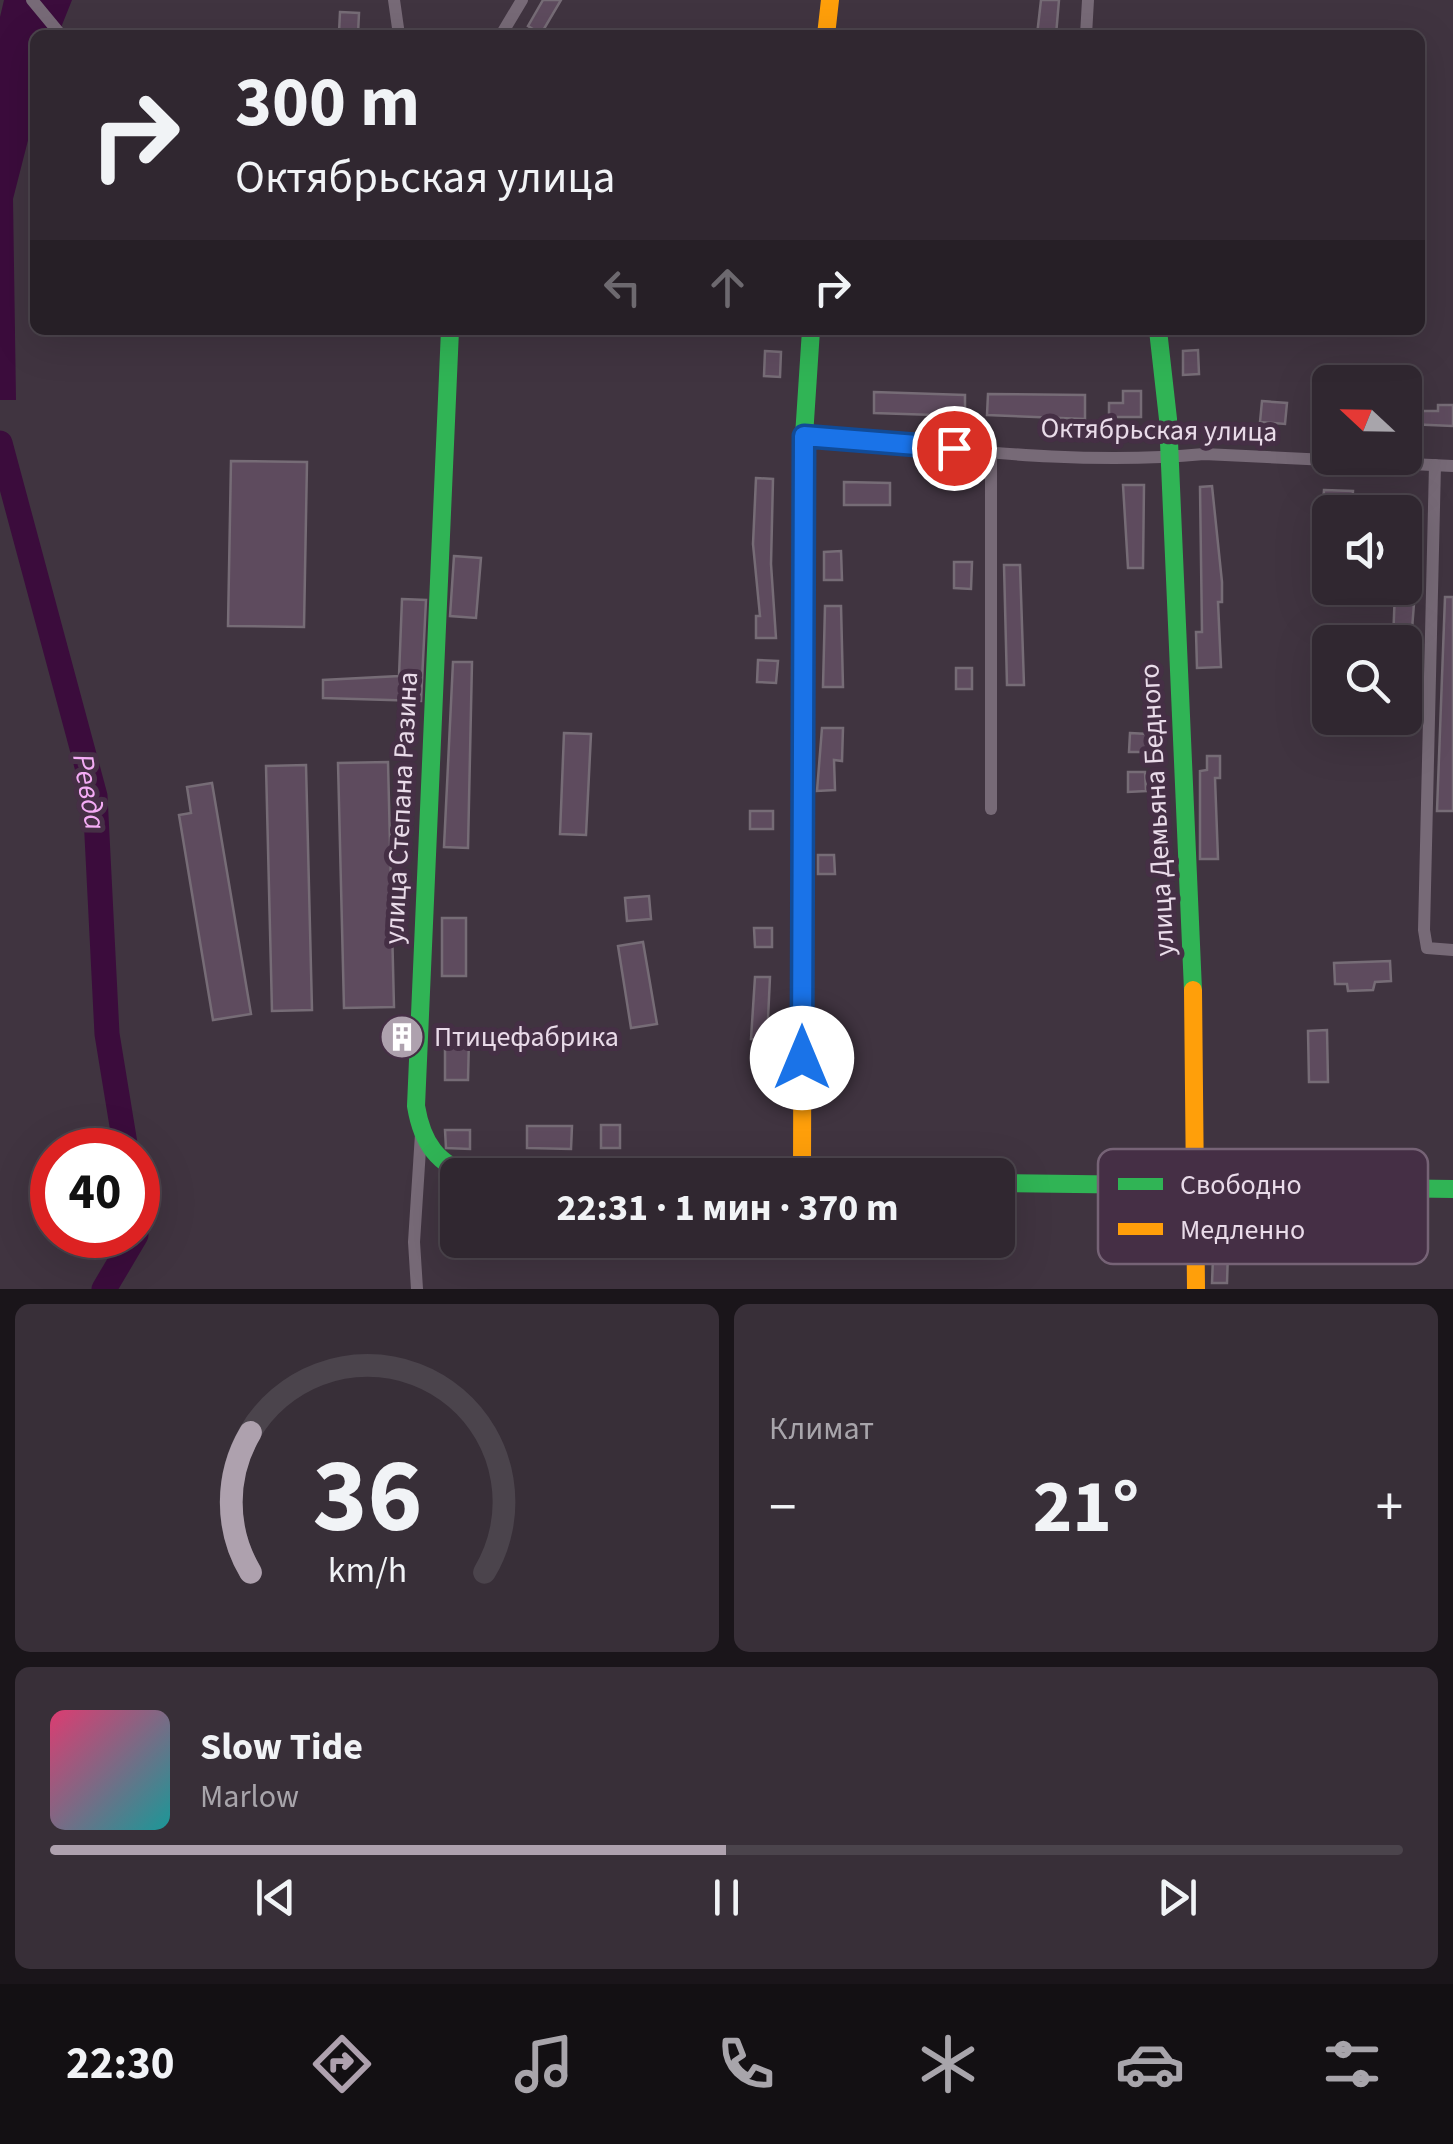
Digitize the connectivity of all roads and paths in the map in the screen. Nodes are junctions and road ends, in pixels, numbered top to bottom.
1 (32, 0) edge
2 (394, 0) edge
3 (522, 0) edge
4 (830, 0) edge
5 (1088, 0) edge
6 (57, 30) edge
7 (398, 30) edge
8 (504, 30) edge
9 (827, 30) edge
10 (1086, 30) edge
11 (450, 335) edge
12 (810, 335) edge
13 (1158, 335) edge
14 (804, 436) junction
15 (991, 451) junction
16 (1168, 458) junction
17 (1435, 465) junction
18 (1453, 466) edge
19 (991, 809) dead end
20 (1453, 950) edge
21 (421, 1134) junction
22 (1197, 1149) edge
23 (802, 1158) edge
24 (440, 1160) edge
25 (1015, 1183) edge
26 (1098, 1184) edge
27 (1428, 1189) edge
28 (1453, 1189) edge
29 (1196, 1264) edge
30 (417, 1289) edge
31 (1196, 1289) edge

1 - 6 street
2 - 7 street
3 - 8 street
4 - 9 street
5 - 10 street
11 - 21 street, улица Степана Разина
12 - 14 street
13 - 16 street, улица Демьяна Бедного
14 - 15 street, Октябрьская улица
14 - 23 street
15 - 16 street, Октябрьская улица
15 - 19 street
16 - 17 street, Октябрьская улица
16 - 22 street, улица Демьяна Бедного
17 - 18 street, Октябрьская улица
17 - 20 street
21 - 24 street
21 - 30 street, улица Степана Разина
25 - 26 street
27 - 28 street
29 - 31 street, улица Демьяна Бедного

